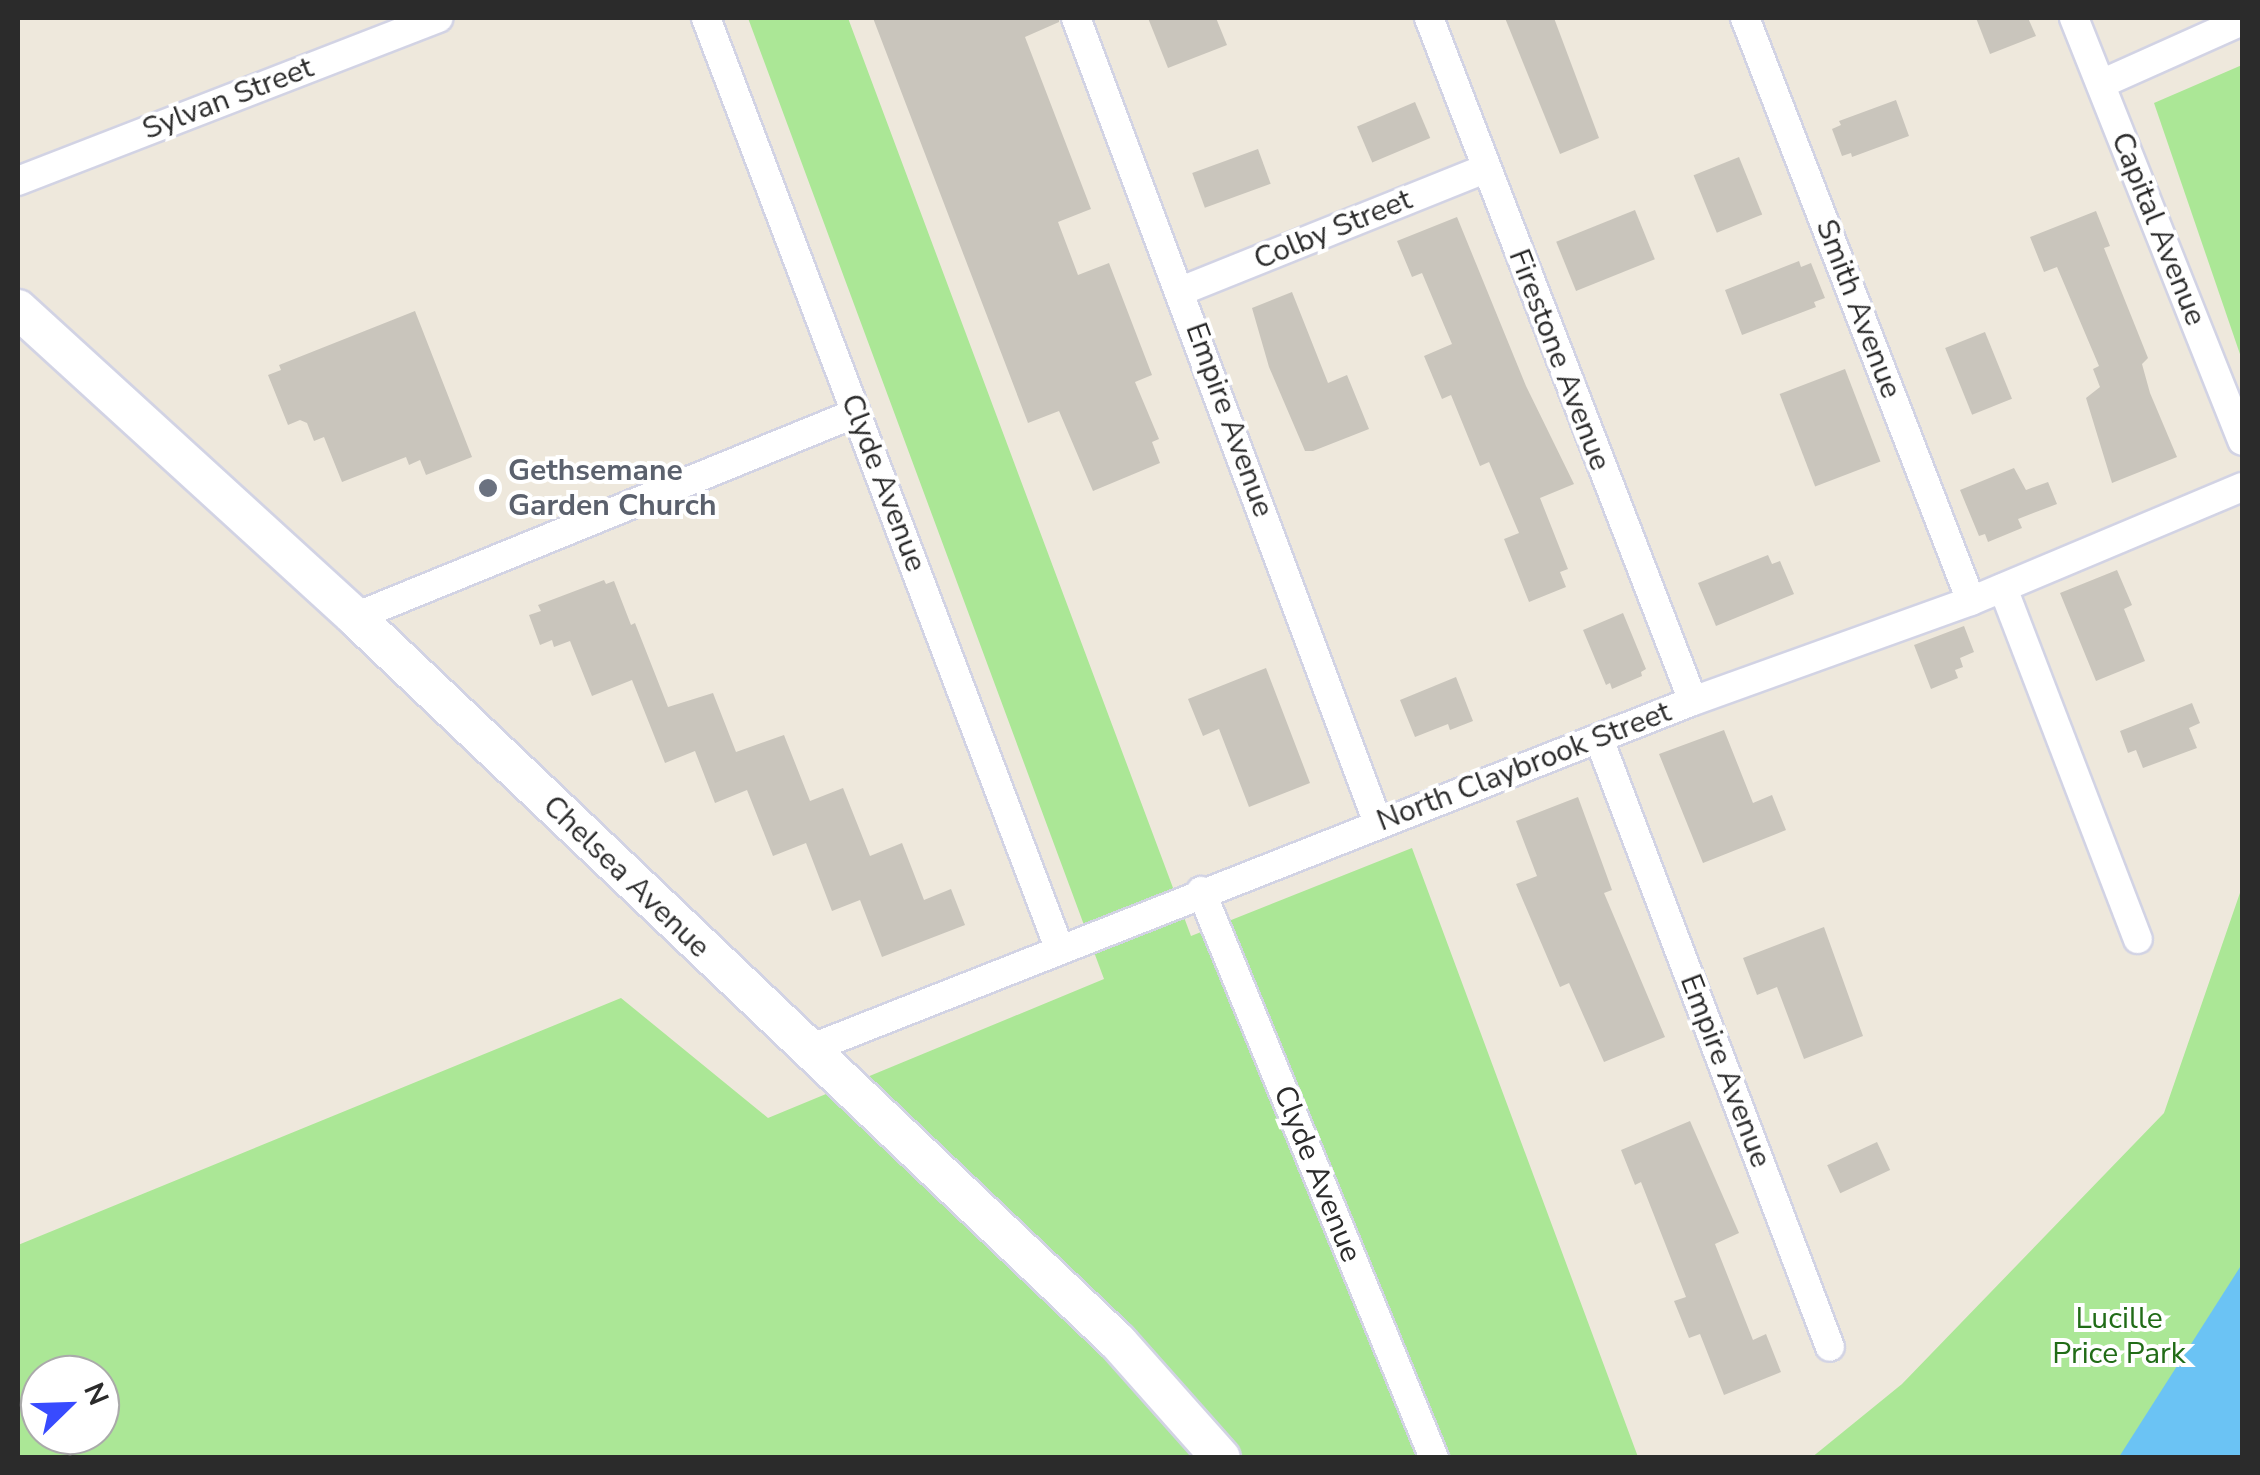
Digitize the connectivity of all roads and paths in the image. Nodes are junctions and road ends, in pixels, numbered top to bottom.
1 (438, 18) edge
2 (706, 18) edge
3 (1076, 18) edge
4 (1429, 18) edge
5 (1744, 18) edge
6 (2074, 18) edge
7 (2242, 21) edge
8 (2100, 84) junction
9 (1485, 169) junction
10 (18, 181) edge
11 (1182, 290) junction
12 (18, 309) edge
13 (856, 413) junction
14 (2242, 441) edge
15 (2242, 487) edge
16 (2003, 588) junction
17 (1972, 601) junction
18 (354, 618) junction
19 (1692, 701) junction
20 (1599, 739) junction
21 (1378, 824) junction
22 (1201, 892) junction
23 (2138, 940) dead end
24 (1060, 948) junction
25 (807, 1050) junction
26 (1830, 1347) dead end
27 (1221, 1458) edge
28 (1434, 1458) edge

1 - 10 street, Sylvan Street
2 - 13 street, Clyde Avenue
3 - 11 street, Empire Avenue
4 - 9 street, Firestone Avenue
5 - 17 street, Smith Avenue
6 - 8 street, Capital Avenue
7 - 8 street
8 - 14 street, Capital Avenue
9 - 11 street, Colby Street
9 - 19 street, Firestone Avenue
11 - 21 street, Empire Avenue
12 - 18 main road, Chelsea Avenue
13 - 18 street
13 - 24 street, Clyde Avenue
15 - 16 street, North Claybrook Street
16 - 17 street, North Claybrook Street
16 - 23 street
17 - 19 street, North Claybrook Street
18 - 25 main road, Chelsea Avenue
19 - 20 street, North Claybrook Street
20 - 21 street, North Claybrook Street
20 - 26 street, Empire Avenue
21 - 22 street, North Claybrook Street
22 - 24 street, North Claybrook Street
22 - 28 street, Clyde Avenue
24 - 25 street, North Claybrook Street
25 - 27 main road, Chelsea Avenue

